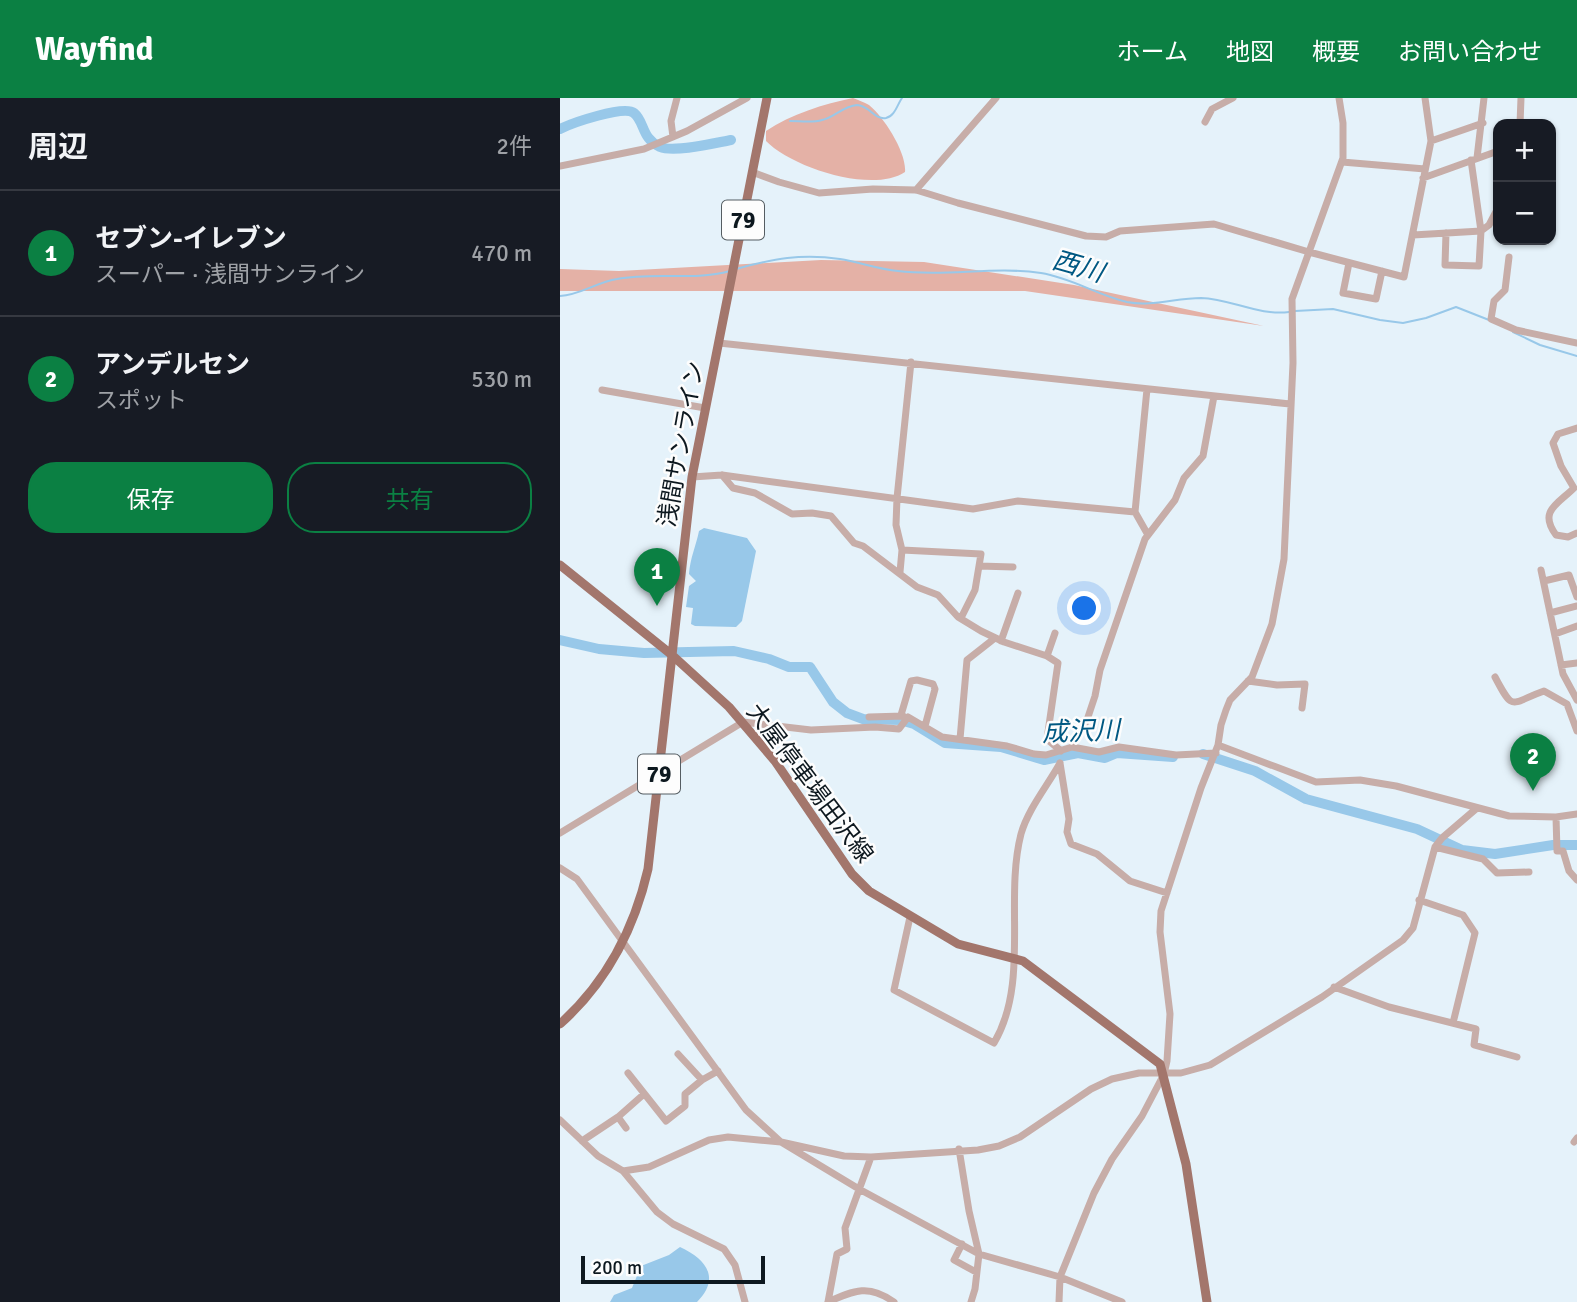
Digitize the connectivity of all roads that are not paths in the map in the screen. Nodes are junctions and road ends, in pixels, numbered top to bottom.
1 (677, 98) edge
2 (747, 98) edge
3 (767, 98) edge
4 (996, 98) edge
5 (1233, 98) edge
6 (1339, 98) edge
7 (1425, 98) edge
8 (1484, 98) edge
9 (1521, 98) edge
10 (1520, 119) edge
11 (1205, 122) dead end
12 (1483, 123) junction
13 (673, 137) junction
14 (1431, 141) junction
15 (1493, 153) edge
16 (1474, 159) junction
17 (1342, 162) junction
18 (560, 166) edge
19 (752, 172) junction
20 (1424, 174) junction
21 (916, 190) junction
22 (1493, 217) edge
23 (1481, 231) junction
24 (1446, 233) junction
25 (1413, 235) junction
26 (1309, 252) junction
27 (1509, 257) dead end
28 (1349, 263) junction
29 (1382, 271) junction
30 (719, 343) junction
31 (1577, 343) edge
32 (911, 362) junction
33 (1147, 389) junction
34 (602, 390) dead end
35 (1214, 396) junction
36 (1290, 404) junction
37 (705, 408) junction
38 (1577, 428) edge
39 (722, 475) junction
40 (692, 477) junction
41 (897, 498) junction
42 (1135, 512) junction
43 (1577, 533) edge
44 (1148, 535) junction
45 (902, 550) junction
46 (560, 565) edge
47 (979, 566) junction
48 (1013, 566) dead end
49 (1541, 570) dead end
50 (900, 572) junction
51 (1544, 581) junction
52 (1018, 593) dead end
53 (1577, 597) edge
54 (1577, 606) edge
55 (1550, 613) junction
56 (961, 618) junction
57 (1577, 626) edge
58 (1055, 633) dead end
59 (1555, 634) junction
60 (998, 639) junction
61 (669, 651) junction
62 (1047, 656) junction
63 (1577, 663) edge
64 (1561, 665) junction
65 (1495, 677) dead end
66 (1248, 681) junction
67 (1577, 700) edge
68 (1567, 704) junction
69 (1302, 708) dead end
70 (869, 717) dead end
71 (904, 720) junction
72 (743, 722) junction
73 (925, 726) junction
74 (1577, 731) edge
75 (960, 739) junction
76 (1072, 747) junction
77 (1215, 754) junction
78 (1061, 756) junction
79 (659, 773) junction
80 (1477, 808) junction
81 (1577, 814) edge
82 (1556, 817) junction
83 (560, 833) edge
84 (1438, 843) junction
85 (560, 868) edge
86 (1529, 872) dead end
87 (1577, 880) edge
88 (1167, 893) junction
89 (1419, 900) junction
90 (910, 917) junction
91 (624, 942) junction
92 (1014, 958) junction
93 (1334, 987) junction
94 (1453, 1023) junction
95 (560, 1024) edge
96 (678, 1054) dead end
97 (1517, 1057) dead end
98 (718, 1071) junction
99 (628, 1073) dead end
100 (1164, 1074) junction
101 (702, 1080) junction
102 (644, 1094) junction
103 (618, 1117) junction
104 (560, 1121) edge
105 (626, 1128) dead end
106 (582, 1141) junction
107 (781, 1142) junction
108 (959, 1149) junction
109 (871, 1157) junction
110 (623, 1171) junction
111 (859, 1189) junction
112 (962, 1244) junction
113 (979, 1254) junction
114 (976, 1272) junction
115 (1060, 1277) junction
116 (745, 1302) edge
117 (828, 1302) edge
118 (894, 1302) edge
119 (971, 1302) edge
120 (1059, 1302) edge
121 (1122, 1302) edge
122 (1207, 1302) edge

1 - 13 street
2 - 13 street
3 - 19 main road, 浅間サンライン / 79
4 - 21 street
5 - 11 street
6 - 17 street
7 - 14 street
8 - 12 street
9 - 10 street
12 - 14 street
12 - 16 street
13 - 18 street
14 - 20 street
15 - 16 street
16 - 20 street
16 - 23 street
17 - 20 street
17 - 26 street
19 - 21 street
19 - 30 main road, 浅間サンライン / 79
20 - 25 street
21 - 26 street
22 - 23 street
23 - 24 street
23 - 24 street
24 - 25 street
25 - 29 street
26 - 28 street
26 - 36 street
27 - 31 street
28 - 29 street
28 - 29 street
30 - 32 street
30 - 37 main road, 浅間サンライン / 79
32 - 33 street
32 - 41 street
33 - 35 street
33 - 42 street
34 - 37 street
35 - 36 street
35 - 44 street
36 - 66 street
37 - 40 main road, 浅間サンライン / 79
38 - 43 street
39 - 40 street
39 - 41 street
39 - 50 street
40 - 61 main road, 浅間サンライン / 79
41 - 42 street
41 - 45 street
42 - 44 street
44 - 76 street
45 - 47 street
45 - 50 street
46 - 61 main road, 大屋停車場田沢線
47 - 48 street
47 - 56 street
49 - 51 street
50 - 56 street
51 - 53 street
51 - 55 street
52 - 60 street
54 - 55 street
55 - 59 street
56 - 60 street
57 - 59 street
58 - 62 street
59 - 64 street
60 - 62 street
60 - 75 street
61 - 72 main road, 大屋停車場田沢線
61 - 79 main road, 浅間サンライン / 79
62 - 78 street
63 - 64 street
64 - 67 street
65 - 68 street
66 - 69 street
66 - 77 street
67 - 68 street
68 - 74 street
70 - 71 street
71 - 72 street
71 - 73 street
71 - 73 street
72 - 79 street
72 - 90 main road, 大屋停車場田沢線
73 - 75 street
75 - 78 street
76 - 77 street
76 - 78 street
77 - 80 street
77 - 88 street
78 - 88 street
78 - 92 street
79 - 83 street
79 - 91 main road, 浅間サンライン / 79
80 - 82 street
80 - 84 street
81 - 82 street
82 - 87 street
84 - 86 street
84 - 89 street
85 - 91 street
88 - 100 street
89 - 93 street
89 - 94 street
90 - 92 main road, 大屋停車場田沢線
90 - 92 street
91 - 95 main road, 浅間サンライン / 79
91 - 98 street
92 - 100 main road, 大屋停車場田沢線
93 - 94 street
93 - 100 street
94 - 97 street
96 - 101 street
98 - 101 street
98 - 107 street
99 - 102 street
100 - 108 street
100 - 115 street
100 - 122 main road, 大屋停車場田沢線
101 - 102 street
102 - 103 street
103 - 105 street
103 - 106 street
104 - 106 street
106 - 110 street
107 - 109 street
107 - 110 street
107 - 111 street
108 - 109 street
108 - 113 street
109 - 111 street
110 - 116 street
111 - 112 street
111 - 117 street
112 - 113 street
112 - 114 street
113 - 114 street
113 - 115 street
114 - 119 street
115 - 120 street
115 - 121 street
117 - 118 street

